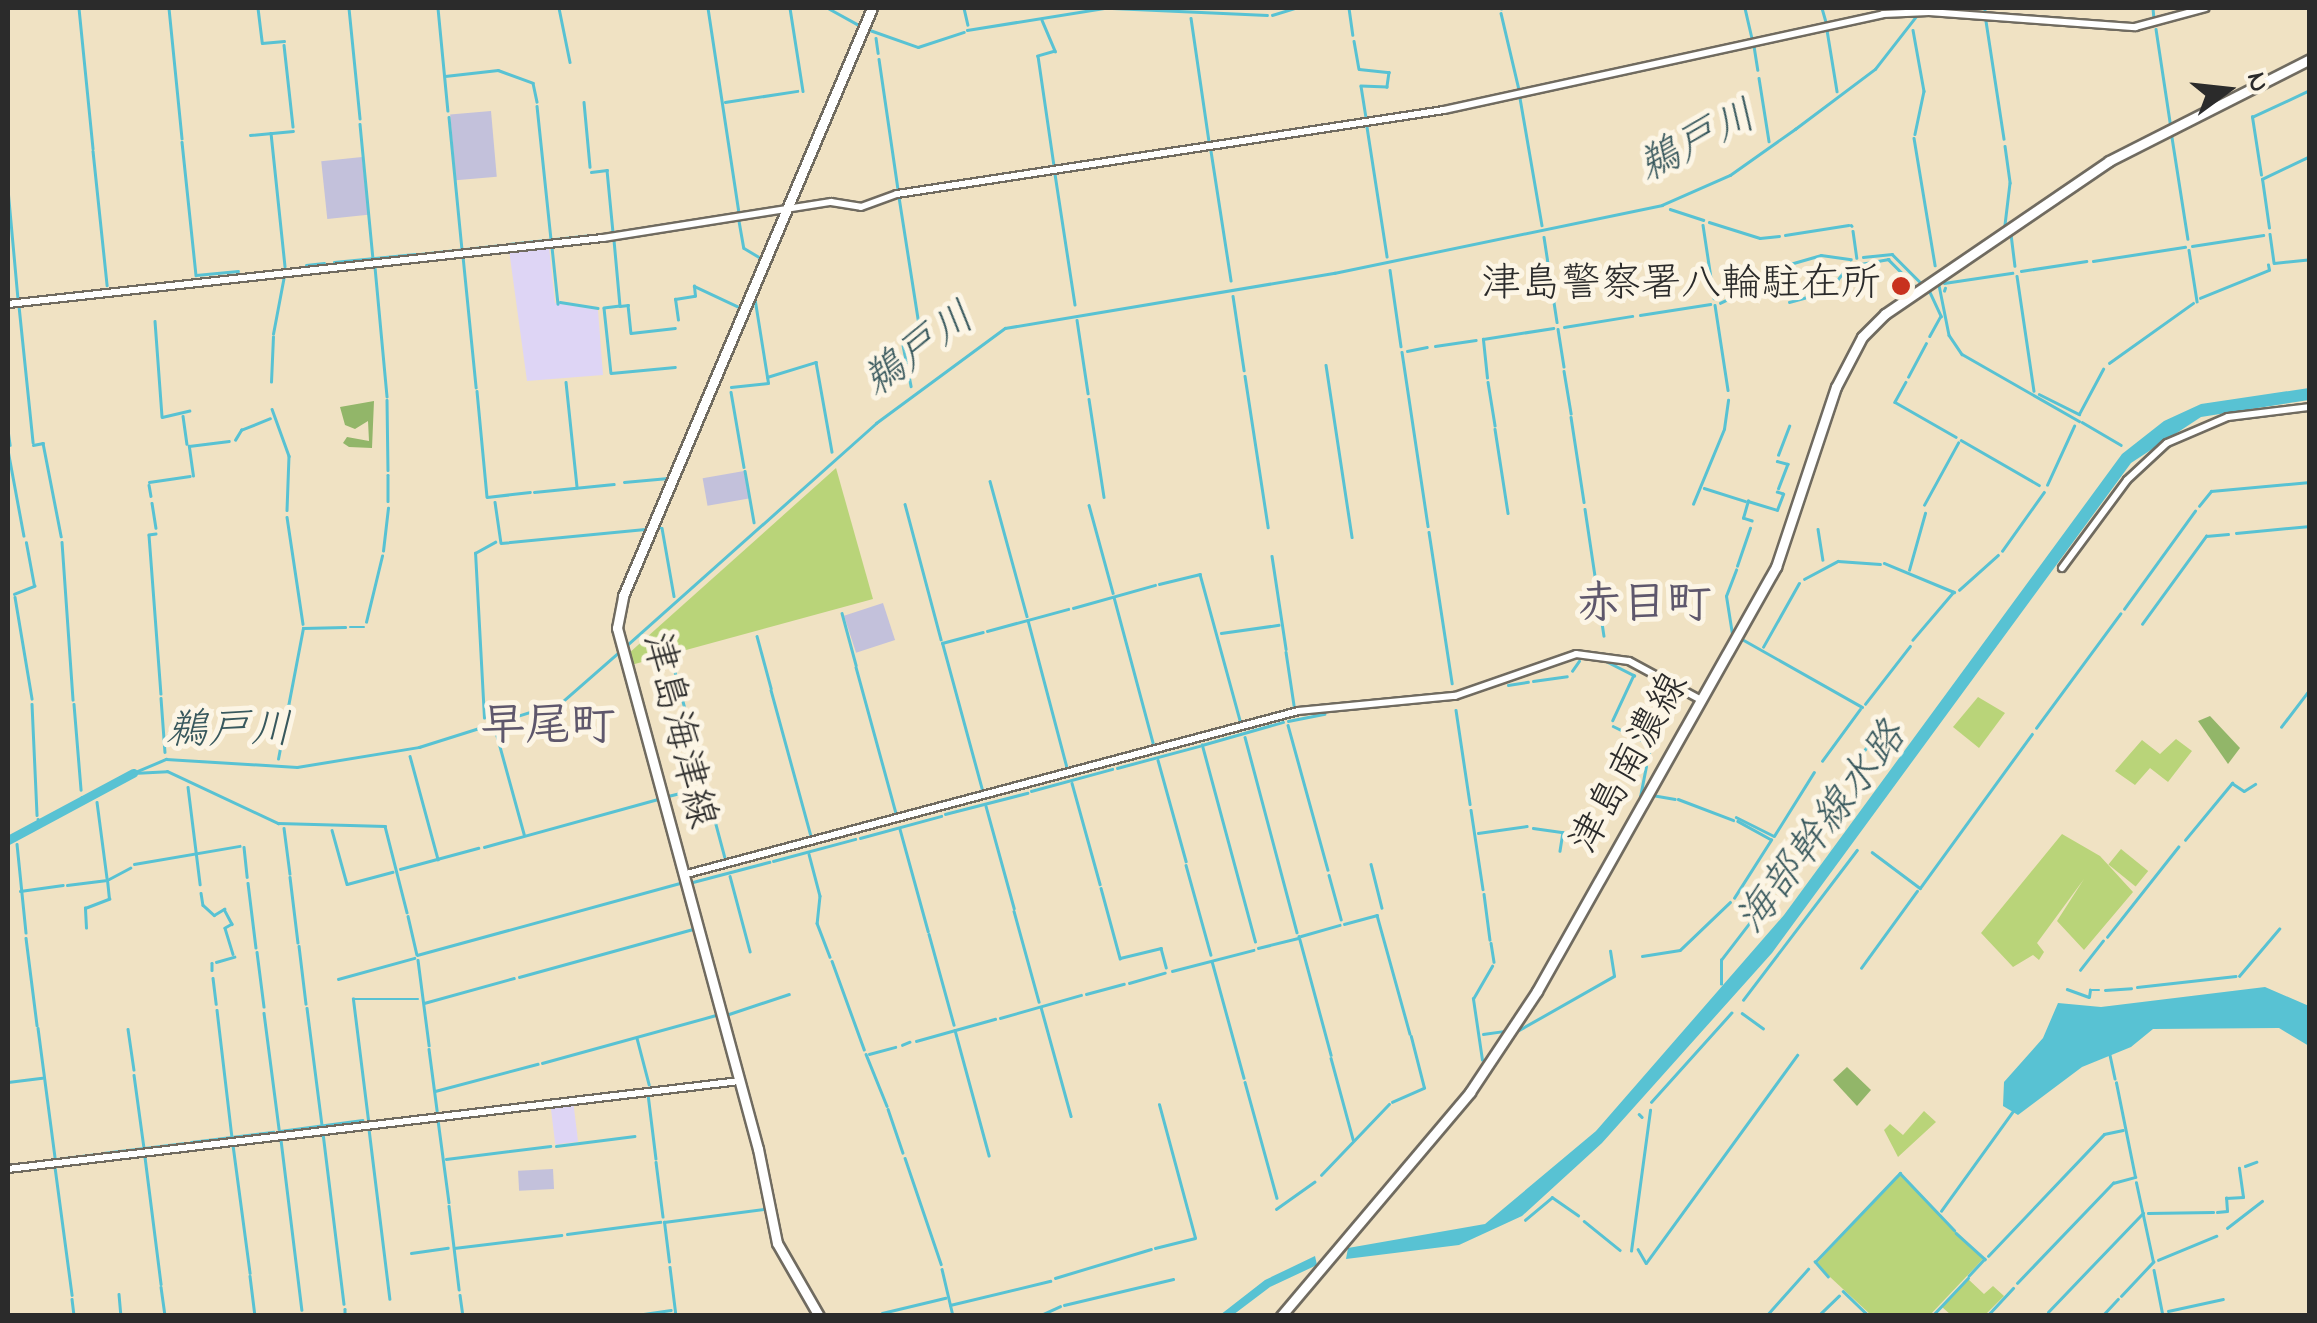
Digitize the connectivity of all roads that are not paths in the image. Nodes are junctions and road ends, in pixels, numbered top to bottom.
1 (872, 8) edge
2 (2206, 8) edge
3 (2310, 59) edge
4 (786, 210) junction
5 (8, 304) edge
6 (2310, 407) edge
7 (2062, 568) dead end
8 (1701, 700) junction
9 (683, 875) junction
10 (740, 1081) junction
11 (8, 1169) edge
12 (819, 1316) edge
13 (1282, 1316) edge

1 - 4 main road, 津島海津線
2 - 4 street
3 - 8 main road, 津島南濃線
4 - 5 street
4 - 9 main road, 津島海津線
6 - 7 street
8 - 9 street
8 - 13 main road, 津島南濃線
9 - 10 main road, 津島海津線
10 - 11 street
10 - 12 main road, 津島海津線

